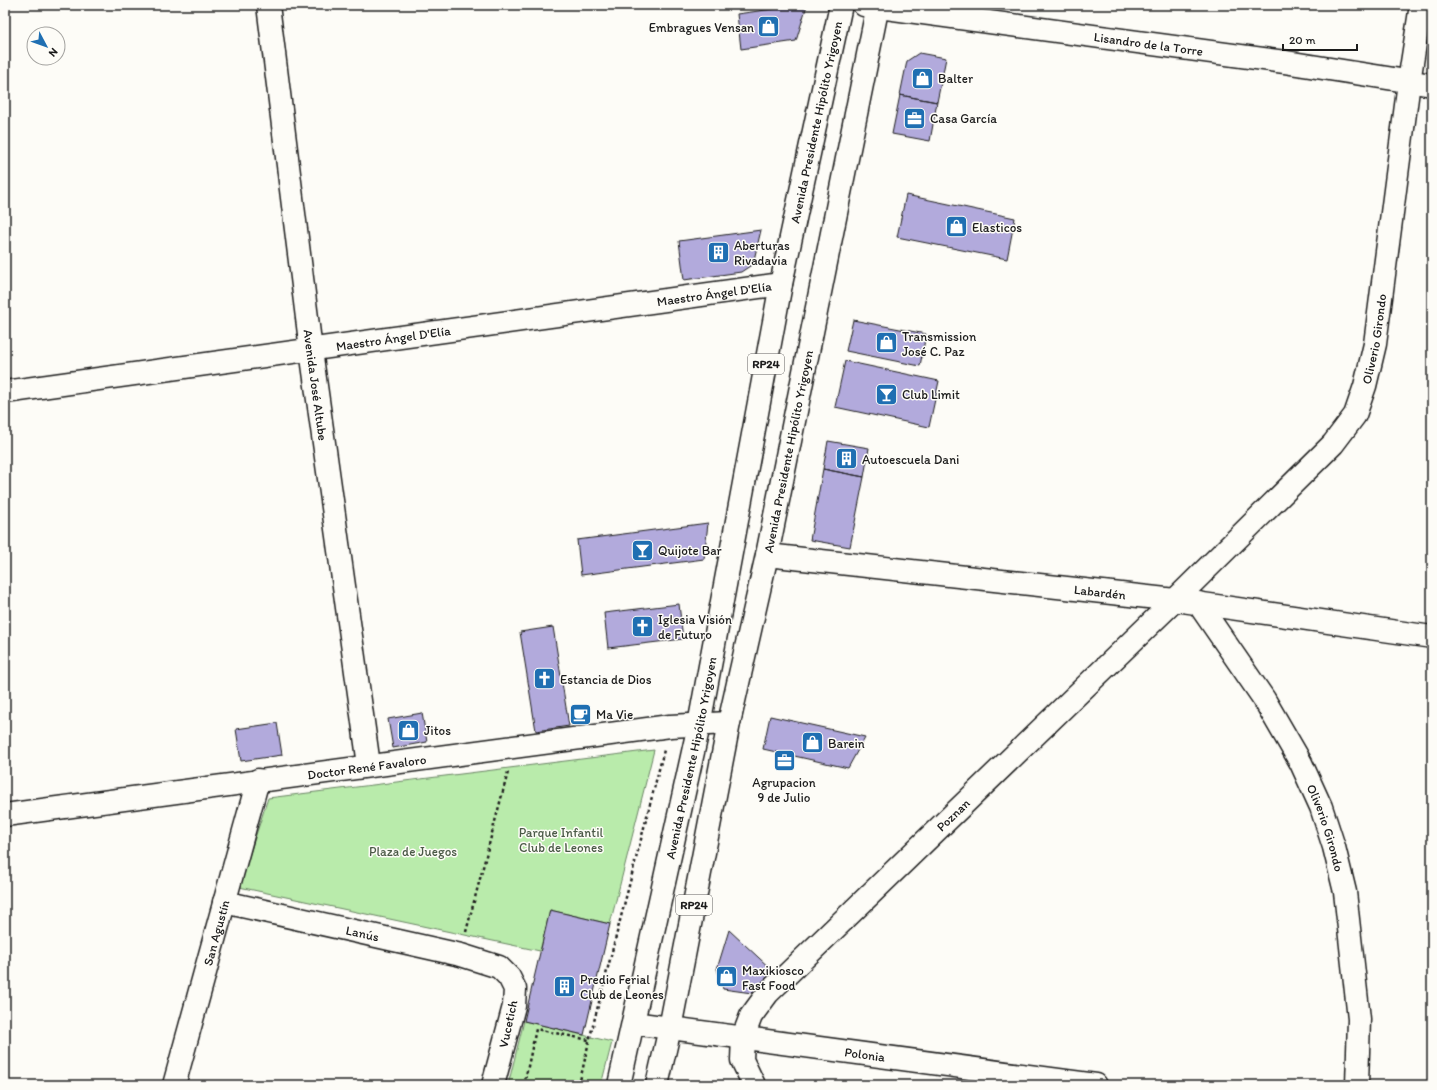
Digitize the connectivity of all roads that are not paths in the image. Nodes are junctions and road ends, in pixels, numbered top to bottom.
1 (268, 5) edge
2 (841, 5) edge
3 (1421, 5) edge
4 (873, 6) edge
5 (1408, 82) junction
6 (1432, 85) edge
7 (781, 284) junction
8 (312, 350) junction
9 (5, 392) edge
10 (766, 555) junction
11 (1175, 600) junction
12 (1198, 603) junction
13 (1432, 637) edge
14 (730, 724) junction
15 (699, 725) junction
16 (368, 765) junction
17 (258, 780) junction
18 (5, 815) edge
19 (224, 902) junction
20 (500, 967) joint
21 (633, 1023) junction
22 (670, 1028) junction
23 (743, 1037) junction
24 (174, 1085) edge
25 (493, 1085) edge
26 (619, 1085) edge
27 (657, 1085) edge
28 (754, 1085) edge
29 (1096, 1085) edge
30 (1357, 1085) edge

1 - 8 street, Avenida José Altube
2 - 7 street, Avenida Presidente Hipólito Yrigoyen / RP24
3 - 5 street, Oliverio Girondo
4 - 5 street, Lisandro de la Torre
4 - 10 street, Avenida Presidente Hipólito Yrigoyen / RP24
5 - 6 street, Lisandro de la Torre
5 - 11 street, Oliverio Girondo
7 - 8 street, Maestro Ángel D'Elía
7 - 15 street, Avenida Presidente Hipólito Yrigoyen / RP24
8 - 9 street, Maestro Ángel D'Elía
8 - 16 street, Avenida José Altube
10 - 11 street, Labardén
10 - 14 street, Avenida Presidente Hipólito Yrigoyen / RP24
11 - 12 street, Labardén
11 - 23 street, Poznan
12 - 13 street, Labardén
12 - 30 street, Oliverio Girondo
14 - 15 street, Doctor René Favaloro
14 - 22 street, Avenida Presidente Hipólito Yrigoyen / RP24
15 - 16 street, Doctor René Favaloro
15 - 21 street, Avenida Presidente Hipólito Yrigoyen / RP24
16 - 17 street, Doctor René Favaloro
17 - 18 street, Doctor René Favaloro
17 - 19 street, San Agustín
19 - 20 street, Lanús
19 - 24 street, San Agustín
20 - 25 street, Vucetich
21 - 22 street, Polonia
21 - 26 street, Avenida Presidente Hipólito Yrigoyen / RP24
22 - 23 street, Polonia
22 - 27 street, Avenida Presidente Hipólito Yrigoyen / RP24
23 - 28 street
23 - 29 street, Polonia

